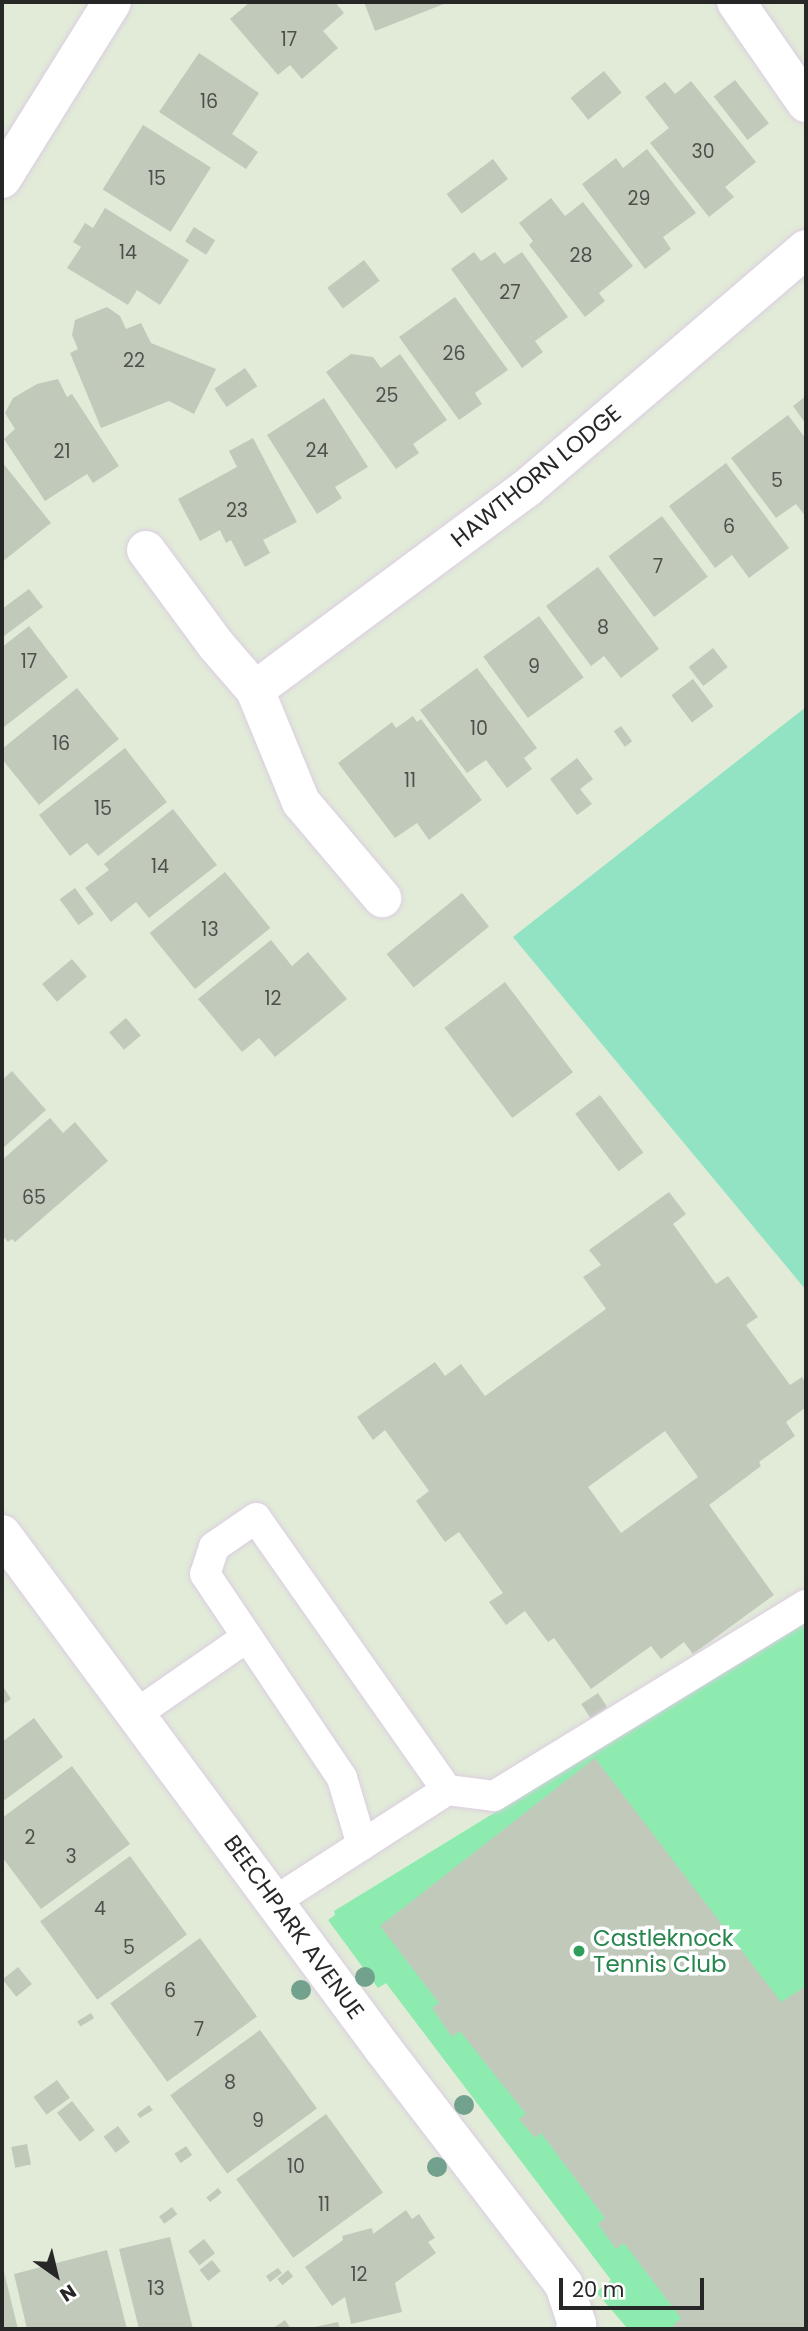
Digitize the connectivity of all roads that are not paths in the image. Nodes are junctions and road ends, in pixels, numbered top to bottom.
1 (112, 2) edge
2 (736, 2) edge
3 (806, 103) edge
4 (2, 178) edge
5 (806, 249) edge
6 (146, 550) dead end
7 (256, 690) junction
8 (382, 898) dead end
9 (2, 1534) edge
10 (806, 1605) edge
11 (247, 1637) junction
12 (136, 1714) junction
13 (447, 1790) junction
14 (362, 1845) junction
15 (275, 1901) junction
16 (579, 2328) edge

1 - 4 street
2 - 3 street
5 - 7 street, HAWTHORN LODGE
6 - 7 street
7 - 8 street
9 - 12 street, BEECHPARK AVENUE
10 - 13 lane
11 - 12 lane
11 - 13 lane
11 - 14 lane
12 - 15 street, BEECHPARK AVENUE
13 - 14 lane
14 - 15 lane
15 - 16 street, BEECHPARK AVENUE

